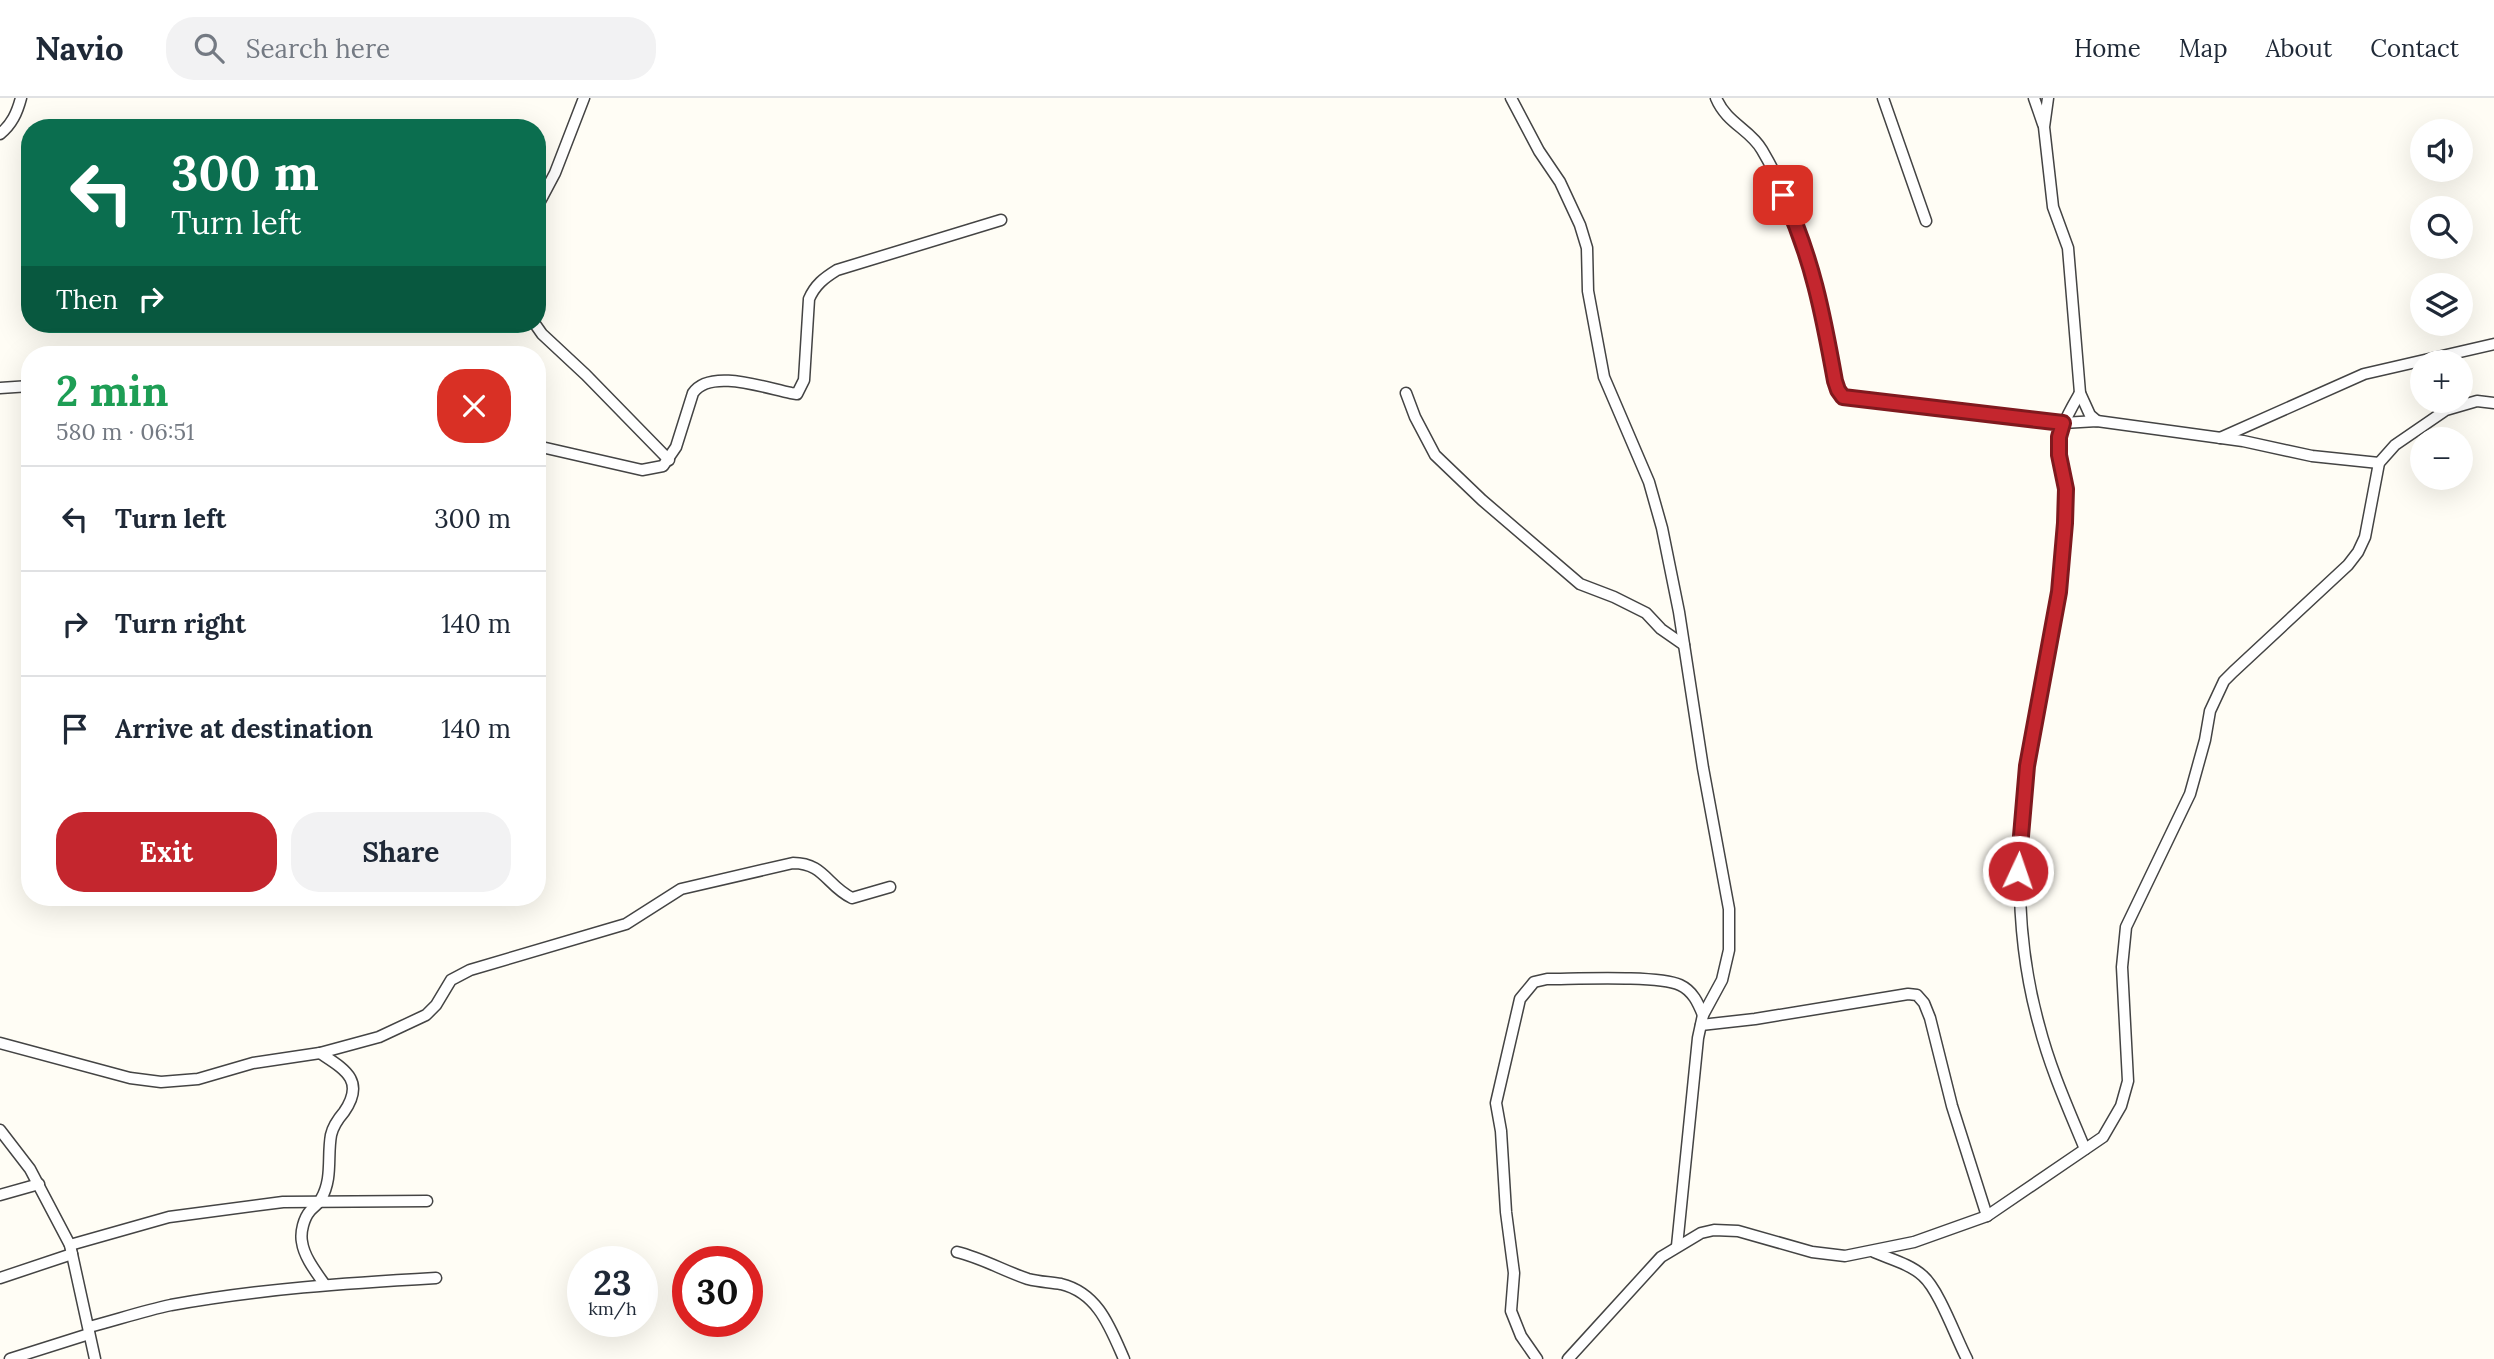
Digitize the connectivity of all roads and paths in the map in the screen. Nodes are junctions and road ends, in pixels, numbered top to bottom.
1 (21, 98) edge
2 (584, 98) edge
3 (1511, 98) edge
4 (1716, 98) edge
5 (1883, 98) edge
6 (2034, 98) edge
7 (2048, 98) edge
8 (2044, 127) junction
9 (0, 134) edge
10 (546, 190) edge
11 (1002, 220) dead end
12 (1926, 221) dead end
13 (541, 333) edge
14 (2494, 344) edge
15 (21, 387) edge
16 (0, 388) edge
17 (1406, 393) dead end
18 (2080, 393) junction
19 (2494, 403) edge
20 (2097, 421) junction
21 (2063, 423) junction
22 (2220, 438) junction
23 (546, 448) edge
24 (669, 460) junction
25 (2379, 463) junction
26 (1684, 645) junction
27 (890, 887) dead end
28 (1702, 1020) junction
29 (0, 1043) edge
30 (320, 1053) junction
31 (0, 1130) edge
32 (2085, 1149) junction
33 (39, 1184) junction
34 (0, 1195) edge
35 (428, 1201) dead end
36 (321, 1202) junction
37 (1987, 1216) junction
38 (1677, 1246) junction
39 (71, 1250) junction
40 (1873, 1251) junction
41 (957, 1252) dead end
42 (0, 1278) edge
43 (436, 1278) dead end
44 (325, 1285) junction
45 (89, 1331) junction
46 (10, 1359) edge
47 (95, 1359) edge
48 (1124, 1359) edge
49 (1536, 1359) edge
50 (1568, 1359) edge
51 (1967, 1359) edge

1 - 9 street
2 - 10 street
3 - 26 street
4 - 21 street
5 - 12 street
6 - 8 street
7 - 8 street
8 - 18 street
11 - 24 street
13 - 24 street
14 - 22 street
15 - 16 street
17 - 26 street
18 - 20 street
18 - 21 street
19 - 25 street
20 - 21 street
20 - 22 street
21 - 32 street
22 - 25 street
23 - 24 street
25 - 32 street
26 - 28 street
27 - 30 street
28 - 37 street
28 - 38 street
28 - 49 street
29 - 30 street
30 - 36 street
31 - 33 street
32 - 37 street
33 - 34 street
33 - 39 street
35 - 36 street
36 - 39 street
36 - 44 street
37 - 40 street
38 - 40 street
38 - 50 street
39 - 42 street
39 - 45 street
40 - 51 street
41 - 48 street
43 - 44 street
44 - 45 street
45 - 46 street
45 - 47 street

